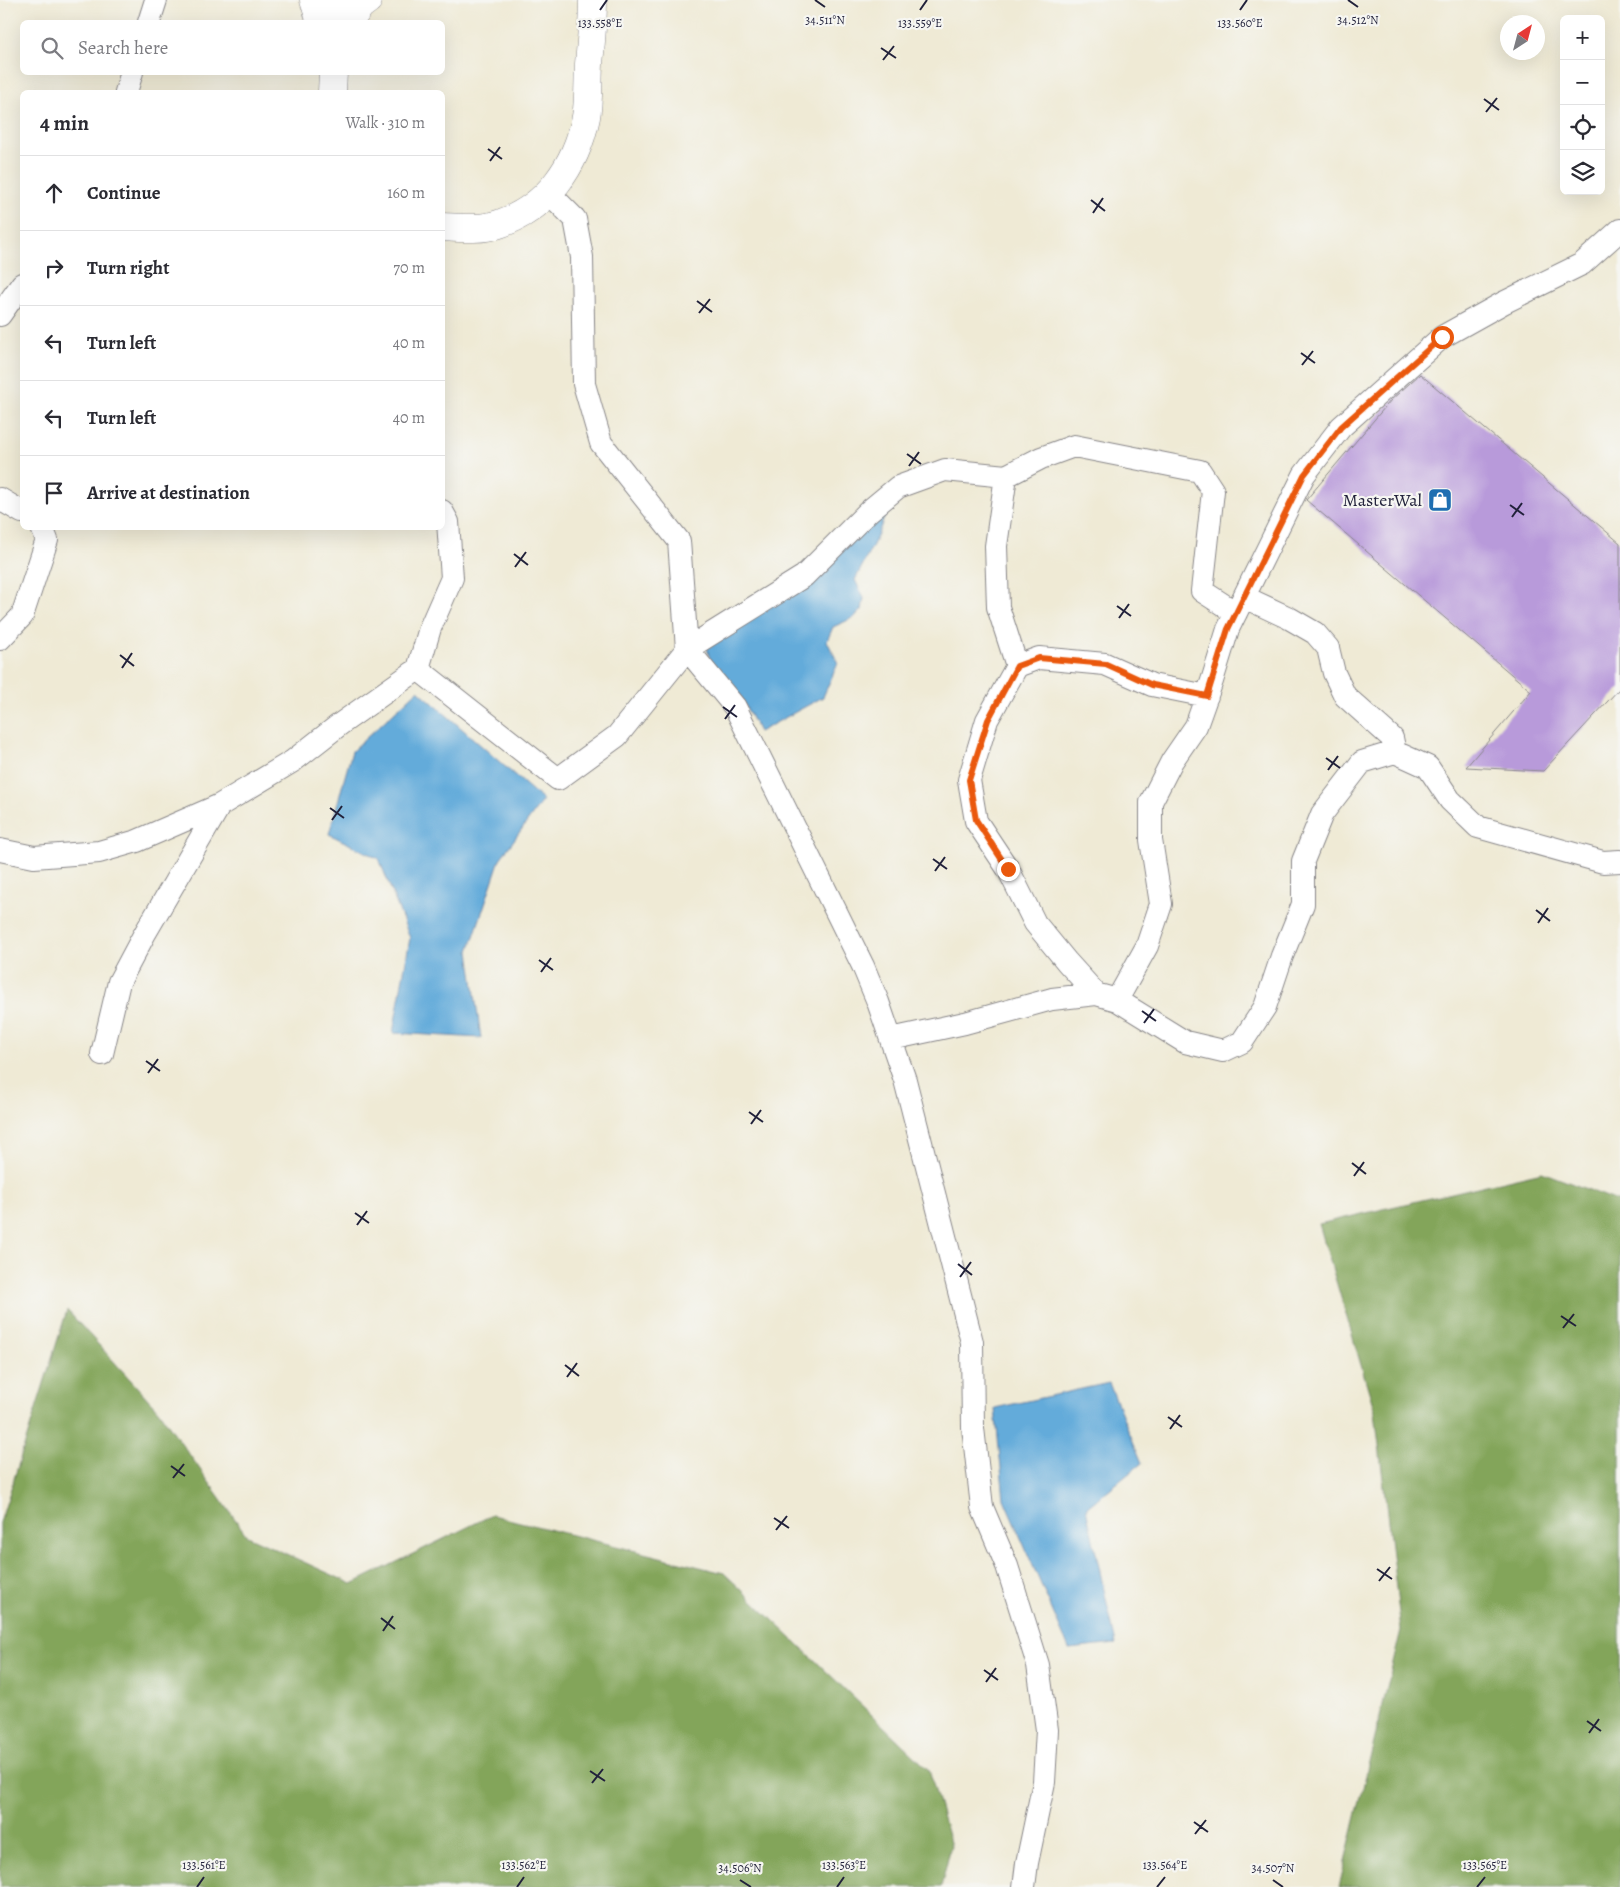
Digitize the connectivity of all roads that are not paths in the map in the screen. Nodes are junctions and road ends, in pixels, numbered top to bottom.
1 (156, 0) edge
2 (314, 0) edge
3 (337, 0) edge
4 (368, 0) edge
5 (593, 4) edge
6 (150, 20) edge
7 (320, 20) edge
8 (336, 20) edge
9 (350, 20) edge
10 (131, 75) edge
11 (333, 75) edge
12 (127, 90) edge
13 (332, 90) edge
14 (550, 193) junction
15 (445, 227) edge
16 (1620, 230) edge
17 (20, 287) edge
18 (0, 315) edge
19 (1006, 476) junction
20 (0, 499) edge
21 (20, 511) edge
22 (445, 516) edge
23 (43, 530) edge
24 (1240, 605) junction
25 (0, 639) edge
26 (687, 649) junction
27 (1017, 666) junction
28 (418, 669) junction
29 (1207, 696) junction
30 (1395, 752) junction
31 (220, 804) junction
32 (0, 850) edge
33 (1620, 861) edge
34 (1096, 994) junction
35 (1117, 1000) junction
36 (891, 1039) junction
37 (102, 1054) dead end
38 (1024, 1887) edge

1 - 6 street
2 - 7 main road
3 - 8 main road
4 - 9 main road
5 - 14 main road
10 - 12 street
11 - 13 main road
14 - 15 main road
14 - 26 street
16 - 24 street
17 - 18 street
19 - 24 street
19 - 26 street
19 - 27 street
20 - 21 street
22 - 28 street
23 - 25 street
24 - 29 street
24 - 30 street
26 - 28 street
26 - 36 street
27 - 29 street
27 - 34 street
28 - 31 street
29 - 35 street
30 - 33 street
30 - 35 street
31 - 32 street
31 - 37 street
34 - 35 street
34 - 36 street
36 - 38 street

